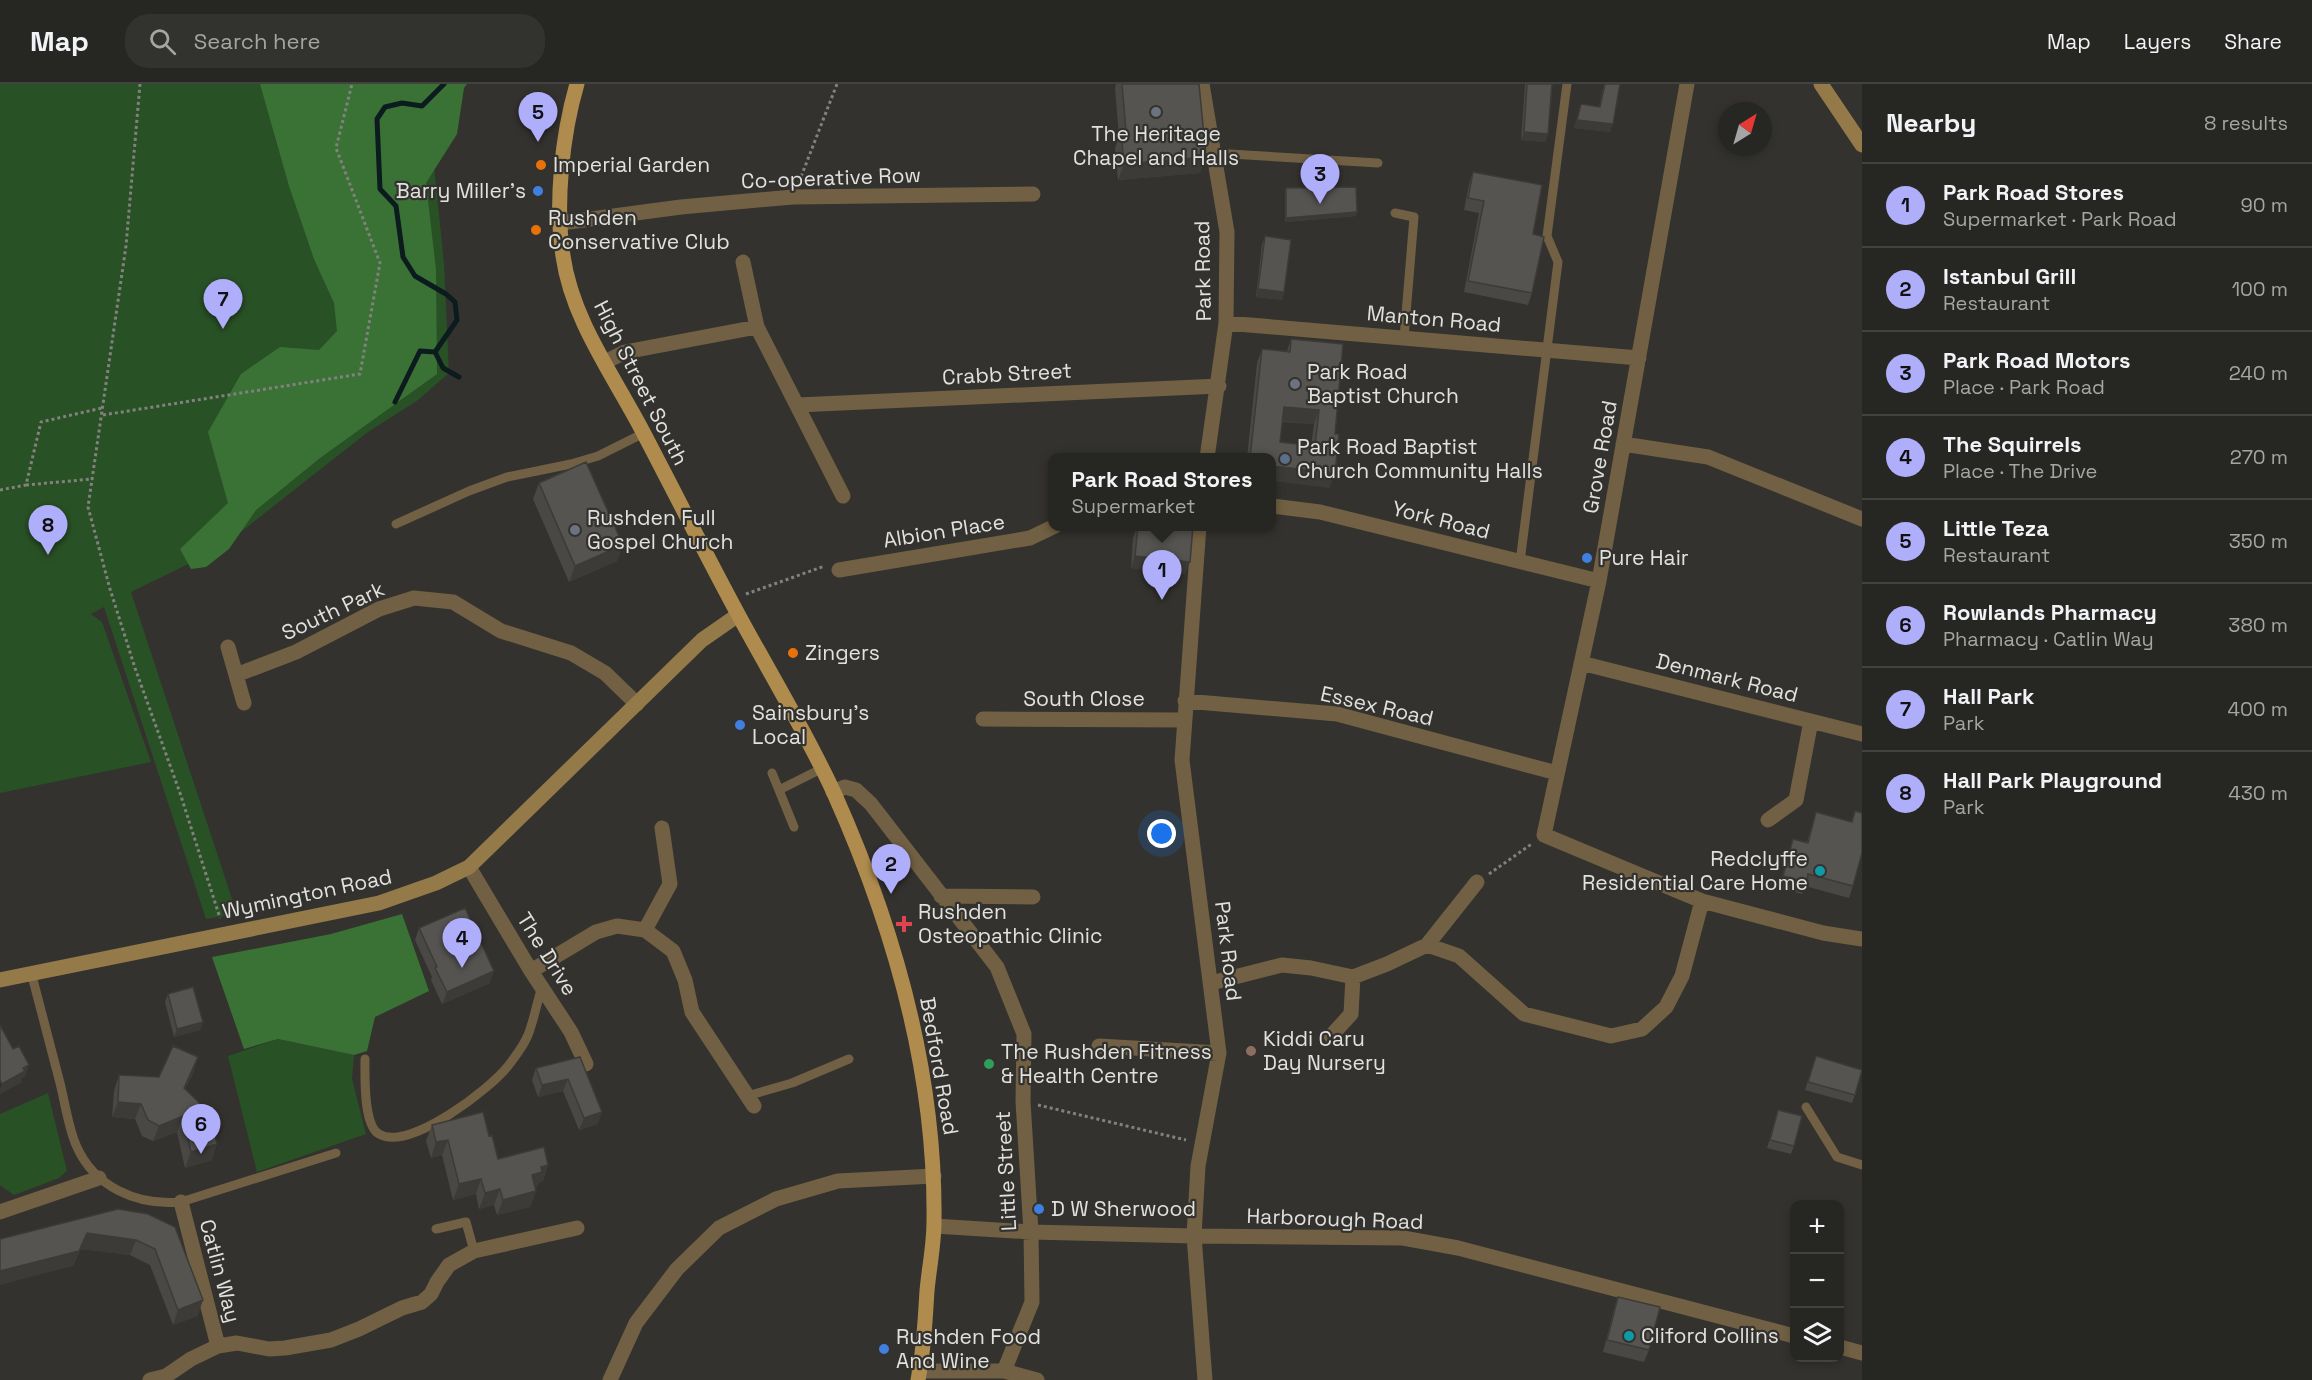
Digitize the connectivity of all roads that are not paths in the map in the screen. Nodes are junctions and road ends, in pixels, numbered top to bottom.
1 (577, 84) edge
2 (1202, 84) edge
3 (1567, 84) edge
4 (1687, 84) edge
5 (1821, 84) edge
6 (1862, 145) edge
7 (1213, 153) junction
8 (1378, 162) dead end
9 (1033, 194) dead end
10 (1395, 213) dead end
11 (561, 223) junction
12 (743, 262) dead end
13 (1226, 323) junction
14 (757, 327) junction
15 (1404, 338) junction
16 (1548, 350) junction
17 (1639, 358) junction
18 (605, 362) junction
19 (1219, 386) junction
20 (797, 405) junction
21 (644, 433) junction
22 (1623, 444) junction
23 (1208, 453) edge
24 (843, 496) dead end
25 (1276, 506) edge
26 (1862, 519) edge
27 (396, 524) dead end
28 (1048, 529) edge
29 (1199, 531) edge
30 (1520, 562) junction
31 (838, 570) road end
32 (1599, 581) junction
33 (738, 615) junction
34 (228, 647) dead end
35 (1581, 663) junction
36 (236, 675) junction
37 (1185, 701) junction
38 (244, 703) dead end
39 (637, 704) junction
40 (983, 719) dead end
41 (1184, 720) junction
42 (1811, 721) junction
43 (1862, 734) edge
44 (821, 769) junction
45 (772, 773) dead end
46 (1557, 773) junction
47 (779, 790) junction
48 (833, 792) junction
49 (1768, 820) dead end
50 (794, 827) dead end
51 (662, 828) dead end
52 (470, 867) junction
53 (1477, 882) road end
54 (941, 896) junction
55 (1033, 897) dead end
56 (1702, 901) junction
57 (645, 930) junction
58 (1862, 939) edge
59 (1427, 945) junction
60 (531, 971) junction
61 (31, 972) junction
62 (1353, 977) junction
63 (0, 980) edge
64 (1211, 983) junction
65 (542, 987) junction
66 (1330, 1036) dead end
67 (1099, 1046) dead end
68 (1219, 1053) junction
69 (365, 1059) dead end
70 (849, 1059) dead end
71 (586, 1064) edge
72 (751, 1101) joint
73 (1806, 1107) dead end
74 (336, 1153) dead end
75 (1862, 1165) edge
76 (934, 1176) junction
77 (99, 1178) junction
78 (181, 1202) junction
79 (0, 1212) edge
80 (934, 1226) junction
81 (577, 1228) dead end
82 (436, 1229) dead end
83 (1031, 1232) junction
84 (1194, 1236) junction
85 (474, 1251) junction
86 (1790, 1335) edge
87 (218, 1346) junction
88 (1844, 1348) edge
89 (1862, 1353) edge
90 (1004, 1371) junction
91 (919, 1375) edge
92 (150, 1380) edge
93 (610, 1380) edge
94 (1037, 1380) edge
95 (1205, 1380) edge

1 - 11 main road, High Street South
2 - 7 street, Park Road
3 - 16 lane
4 - 17 street, Grove Road
5 - 6 street
7 - 8 lane
7 - 13 street, Park Road
9 - 11 street, Co-operative Row
10 - 15 lane
11 - 18 main road, High Street South
12 - 14 street
13 - 15 street, Manton Road
13 - 19 street, Park Road
14 - 18 street
14 - 20 street
15 - 16 street, Manton Road
16 - 17 street, Manton Road
16 - 30 lane
17 - 22 street, Grove Road
18 - 21 main road, High Street South
19 - 20 street, Crabb Street
19 - 23 street, Park Road
20 - 24 street
21 - 27 lane
21 - 33 main road, High Street South
22 - 26 street
22 - 32 street, Grove Road
25 - 30 street, York Road
28 - 31 street, Albion Place
29 - 37 street, Park Road
30 - 32 street, York Road
32 - 35 street, Grove Road
33 - 39 street, Wymington Road
33 - 44 main road, Bedford Road
34 - 36 street
35 - 42 street, Denmark Road
35 - 46 street, Grove Road
36 - 38 street
36 - 39 street, South Park
37 - 41 street, Park Road
37 - 46 street, Essex Road
39 - 52 street, Wymington Road
40 - 41 street, South Close
41 - 64 street, Park Road
42 - 43 street, Denmark Road
42 - 49 street
44 - 47 lane
44 - 48 main road, Bedford Road
45 - 47 lane
46 - 56 street, Grove Road
47 - 50 lane
48 - 54 street, Little Street
48 - 76 main road, Bedford Road
51 - 57 street
52 - 60 street, The Drive
52 - 61 street, Wymington Road
53 - 59 street
54 - 55 street
54 - 83 street, Little Street
56 - 58 street
56 - 59 street
57 - 60 street
57 - 72 street
59 - 62 street
60 - 65 street, The Drive
61 - 63 street, Wymington Road
61 - 77 lane
62 - 64 street
62 - 66 street
64 - 68 street, Park Road
65 - 69 lane
65 - 71 street, The Drive
67 - 68 street
68 - 84 street, Park Road
70 - 72 lane
73 - 75 lane
74 - 78 lane
76 - 80 main road, Bedford Road
76 - 93 street
77 - 78 lane
77 - 79 street
78 - 87 street, Catlin Way
80 - 83 street, Harborough Road
80 - 91 main road, Bedford Road
81 - 85 street
82 - 85 lane
83 - 84 street, Harborough Road
83 - 90 street, Little Street
84 - 86 street, Harborough Road
84 - 95 street, Park Road
85 - 87 street
87 - 92 street, Catlin Way
88 - 89 street
90 - 91 street
90 - 94 street

